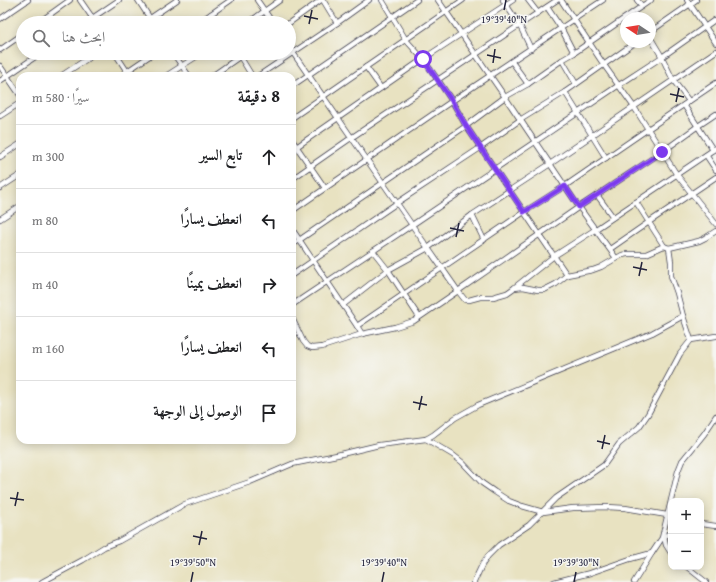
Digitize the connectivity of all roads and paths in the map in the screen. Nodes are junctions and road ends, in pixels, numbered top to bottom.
1 (28, 0) edge
2 (70, 0) edge
3 (80, 0) edge
4 (119, 0) edge
5 (138, 0) edge
6 (177, 0) edge
7 (231, 0) edge
8 (257, 0) edge
9 (280, 0) edge
10 (322, 0) edge
11 (369, 0) edge
12 (382, 0) edge
13 (417, 0) edge
14 (438, 0) edge
15 (463, 0) edge
16 (513, 0) edge
17 (528, 0) edge
18 (557, 0) edge
19 (561, 0) edge
20 (603, 0) edge
21 (637, 0) edge
22 (651, 0) edge
23 (696, 0) edge
24 (504, 2) edge
25 (688, 2) edge
26 (642, 6) junction
27 (547, 7) junction
28 (446, 11) junction
29 (265, 12) junction
30 (538, 13) junction
31 (211, 14) joint
32 (48, 16) edge
33 (91, 16) edge
34 (95, 16) edge
35 (149, 16) edge
36 (153, 16) edge
37 (208, 16) edge
38 (259, 16) edge
39 (268, 16) edge
40 (393, 16) junction
41 (296, 18) edge
42 (0, 19) edge
43 (716, 19) edge
44 (574, 20) junction
45 (337, 23) junction
46 (520, 26) junction
47 (656, 27) edge
48 (705, 27) junction
49 (561, 28) junction
50 (462, 34) junction
51 (16, 39) edge
52 (406, 40) junction
53 (590, 42) junction
54 (716, 43) edge
55 (656, 47) edge
56 (628, 48) edge
57 (531, 49) junction
58 (0, 50) edge
59 (296, 51) edge
60 (716, 51) edge
61 (574, 53) junction
62 (476, 55) junction
63 (296, 57) edge
64 (662, 57) junction
65 (423, 59) junction
66 (31, 60) edge
67 (86, 60) edge
68 (120, 60) edge
69 (144, 60) edge
70 (178, 60) edge
71 (191, 60) edge
72 (233, 60) edge
73 (242, 60) edge
74 (282, 60) edge
75 (562, 60) junction
76 (512, 62) junction
77 (604, 65) junction
78 (0, 66) edge
79 (182, 66) junction
80 (366, 67) junction
81 (127, 71) joint
82 (68, 72) edge
83 (172, 72) edge
84 (186, 72) edge
85 (217, 72) edge
86 (250, 72) edge
87 (264, 72) edge
88 (308, 75) junction
89 (7, 76) junction
90 (490, 76) junction
91 (438, 80) junction
92 (673, 80) junction
93 (0, 81) edge
94 (296, 83) edge
95 (528, 84) junction
96 (576, 84) junction
97 (716, 84) edge
98 (619, 85) junction
99 (381, 88) junction
100 (16, 89) edge
101 (564, 92) junction
102 (323, 97) junction
103 (505, 97) junction
104 (452, 101) junction
105 (689, 101) junction
106 (684, 105) junction
107 (16, 106) edge
108 (634, 107) junction
109 (577, 114) junction
110 (716, 114) edge
111 (296, 115) edge
112 (0, 116) edge
113 (338, 118) junction
114 (520, 120) junction
115 (466, 126) junction
116 (698, 126) junction
117 (648, 129) junction
118 (591, 136) junction
119 (352, 138) junction
120 (535, 142) junction
121 (16, 147) edge
122 (297, 147) joint
123 (480, 148) junction
124 (714, 149) edge
125 (662, 152) junction
126 (706, 155) junction
127 (0, 157) edge
128 (606, 158) junction
129 (367, 160) junction
130 (550, 164) junction
131 (310, 167) junction
132 (495, 169) junction
133 (716, 170) edge
134 (677, 175) junction
135 (296, 176) edge
136 (16, 177) edge
137 (716, 177) edge
138 (382, 183) junction
139 (565, 186) junction
140 (0, 188) edge
141 (325, 188) junction
142 (510, 191) junction
143 (691, 194) junction
144 (596, 195) junction
145 (636, 202) junction
146 (397, 203) junction
147 (579, 207) junction
148 (296, 208) edge
149 (16, 209) edge
150 (524, 212) junction
151 (472, 215) junction
152 (716, 215) edge
153 (613, 218) junction
154 (711, 218) junction
155 (0, 219) edge
156 (649, 222) junction
157 (716, 224) edge
158 (412, 225) junction
159 (596, 229) junction
160 (716, 231) edge
161 (539, 234) junction
162 (296, 235) edge
163 (299, 240) junction
164 (484, 240) junction
165 (296, 242) edge
166 (664, 246) junction
167 (428, 248) junction
168 (669, 248) junction
169 (610, 249) junction
170 (374, 251) junction
171 (554, 256) junction
172 (616, 258) junction
173 (314, 261) junction
174 (442, 268) junction
175 (388, 270) junction
176 (296, 272) edge
177 (567, 275) junction
178 (327, 282) junction
179 (514, 288) junction
180 (458, 292) junction
181 (404, 294) junction
182 (296, 302) edge
183 (343, 304) junction
184 (682, 316) junction
185 (419, 318) junction
186 (296, 326) edge
187 (358, 326) junction
188 (362, 334) junction
189 (716, 336) edge
190 (691, 340) junction
191 (716, 416) edge
192 (426, 439) junction
193 (674, 488) junction
194 (674, 498) edge
195 (543, 512) junction
196 (667, 515) junction
197 (704, 524) edge
198 (716, 526) edge
199 (668, 534) edge
200 (663, 537) junction
201 (668, 548) edge
202 (652, 553) junction
203 (691, 570) edge
204 (42, 582) edge
205 (474, 582) edge
206 (554, 582) edge
207 (634, 582) edge
208 (706, 582) edge

1 - 42 street
2 - 32 street
3 - 33 street
4 - 34 street
5 - 35 street
6 - 36 street
7 - 31 street
8 - 29 street
9 - 29 street
10 - 41 street
10 - 45 street
11 - 45 street
12 - 40 street
13 - 40 street
14 - 28 street
15 - 28 street
16 - 24 street
17 - 30 street
18 - 27 street
19 - 44 street
20 - 44 street
21 - 26 street
22 - 26 street
23 - 25 street
24 - 46 street
24 - 50 street
25 - 47 street
25 - 48 street
26 - 53 street
27 - 30 street
27 - 49 street
28 - 50 street
28 - 52 street
29 - 38 street
29 - 39 street
30 - 46 street
31 - 37 street
40 - 52 street
40 - 88 street
43 - 48 street
44 - 49 street
44 - 53 street
45 - 59 street
46 - 57 street
46 - 62 street
48 - 54 street
48 - 64 street
49 - 57 street
49 - 61 street
50 - 62 street
50 - 65 street
51 - 58 street
52 - 65 street
52 - 80 street
53 - 61 street
53 - 77 street
55 - 64 street
56 - 77 street
57 - 76 street
60 - 92 street
61 - 75 street
62 - 90 street
62 - 91 street
63 - 88 street
64 - 92 street
64 - 98 street
65 - 91 street
65 - 99 street
66 - 89 street
67 - 82 street
68 - 81 street
69 - 81 street
70 - 79 street
71 - 79 street
72 - 85 street
73 - 86 street
74 - 87 street
75 - 95 street
75 - 96 street
76 - 90 street
76 - 95 street
77 - 96 street
77 - 98 street
78 - 89 street
79 - 83 street
79 - 84 street
80 - 99 street
80 - 102 street
88 - 94 street
88 - 102 street
89 - 93 street
89 - 100 street
90 - 103 street
90 - 104 street
91 - 104 street
91 - 119 street
92 - 105 street
92 - 108 street
95 - 103 street
96 - 101 street
97 - 105 street
98 - 108 street
98 - 109 street
99 - 113 street
101 - 109 street
101 - 114 street
102 - 111 street
102 - 113 street
103 - 114 street
103 - 115 street
104 - 115 street
104 - 129 street
105 - 106 street
106 - 116 street
106 - 117 street
107 - 112 street
108 - 117 street
108 - 118 street
109 - 118 street
109 - 120 street
110 - 116 street
113 - 119 street
113 - 122 street
114 - 120 street
114 - 123 street
115 - 123 street
115 - 138 street
116 - 124 street
116 - 125 street
117 - 125 street
117 - 128 street
118 - 128 street
118 - 130 street
119 - 129 street
119 - 131 street
120 - 130 street
120 - 132 street
121 - 127 street
122 - 131 street
123 - 132 street
123 - 146 street
124 - 126 street
125 - 134 street
125 - 144 street
126 - 133 street
126 - 134 street
128 - 139 street
129 - 138 street
129 - 141 street
130 - 139 street
130 - 142 street
131 - 135 street
131 - 141 street
132 - 142 street
132 - 158 street
134 - 143 street
134 - 145 street
136 - 140 street
137 - 143 street
138 - 146 street
138 - 163 street
139 - 147 street
139 - 150 street
141 - 148 street
142 - 150 street
142 - 151 street
143 - 154 street
143 - 156 street
144 - 147 street
144 - 153 street
145 - 153 street
145 - 156 street
146 - 158 street
146 - 173 street
147 - 159 street
147 - 161 street
149 - 155 street
150 - 161 street
150 - 164 street
151 - 164 street
151 - 167 street
152 - 154 street
153 - 159 street
154 - 157 street
156 - 166 street
156 - 169 street
158 - 167 street
158 - 170 street
159 - 169 street
159 - 171 street
160 - 168 street
161 - 171 street
161 - 180 street
162 - 163 street
163 - 165 street
163 - 173 street
164 - 174 street
166 - 168 street
166 - 172 street
167 - 174 street
167 - 175 street
168 - 184 street
169 - 172 street
170 - 175 street
170 - 178 street
171 - 177 street
171 - 179 street
172 - 177 street
173 - 176 street
173 - 178 street
174 - 180 street
174 - 181 street
175 - 181 street
175 - 183 street
177 - 179 street
178 - 182 street
178 - 183 street
179 - 180 street
180 - 185 street
181 - 185 street
181 - 187 street
183 - 187 street
184 - 190 street
184 - 192 street
185 - 188 street
186 - 188 street
187 - 188 street
189 - 190 street
190 - 195 street
191 - 193 street
192 - 195 street
192 - 204 street
193 - 194 street
193 - 196 street
195 - 196 street
195 - 205 street
196 - 200 street
197 - 198 street
199 - 200 street
200 - 201 street
200 - 202 street
202 - 206 street
202 - 207 street
203 - 208 street

